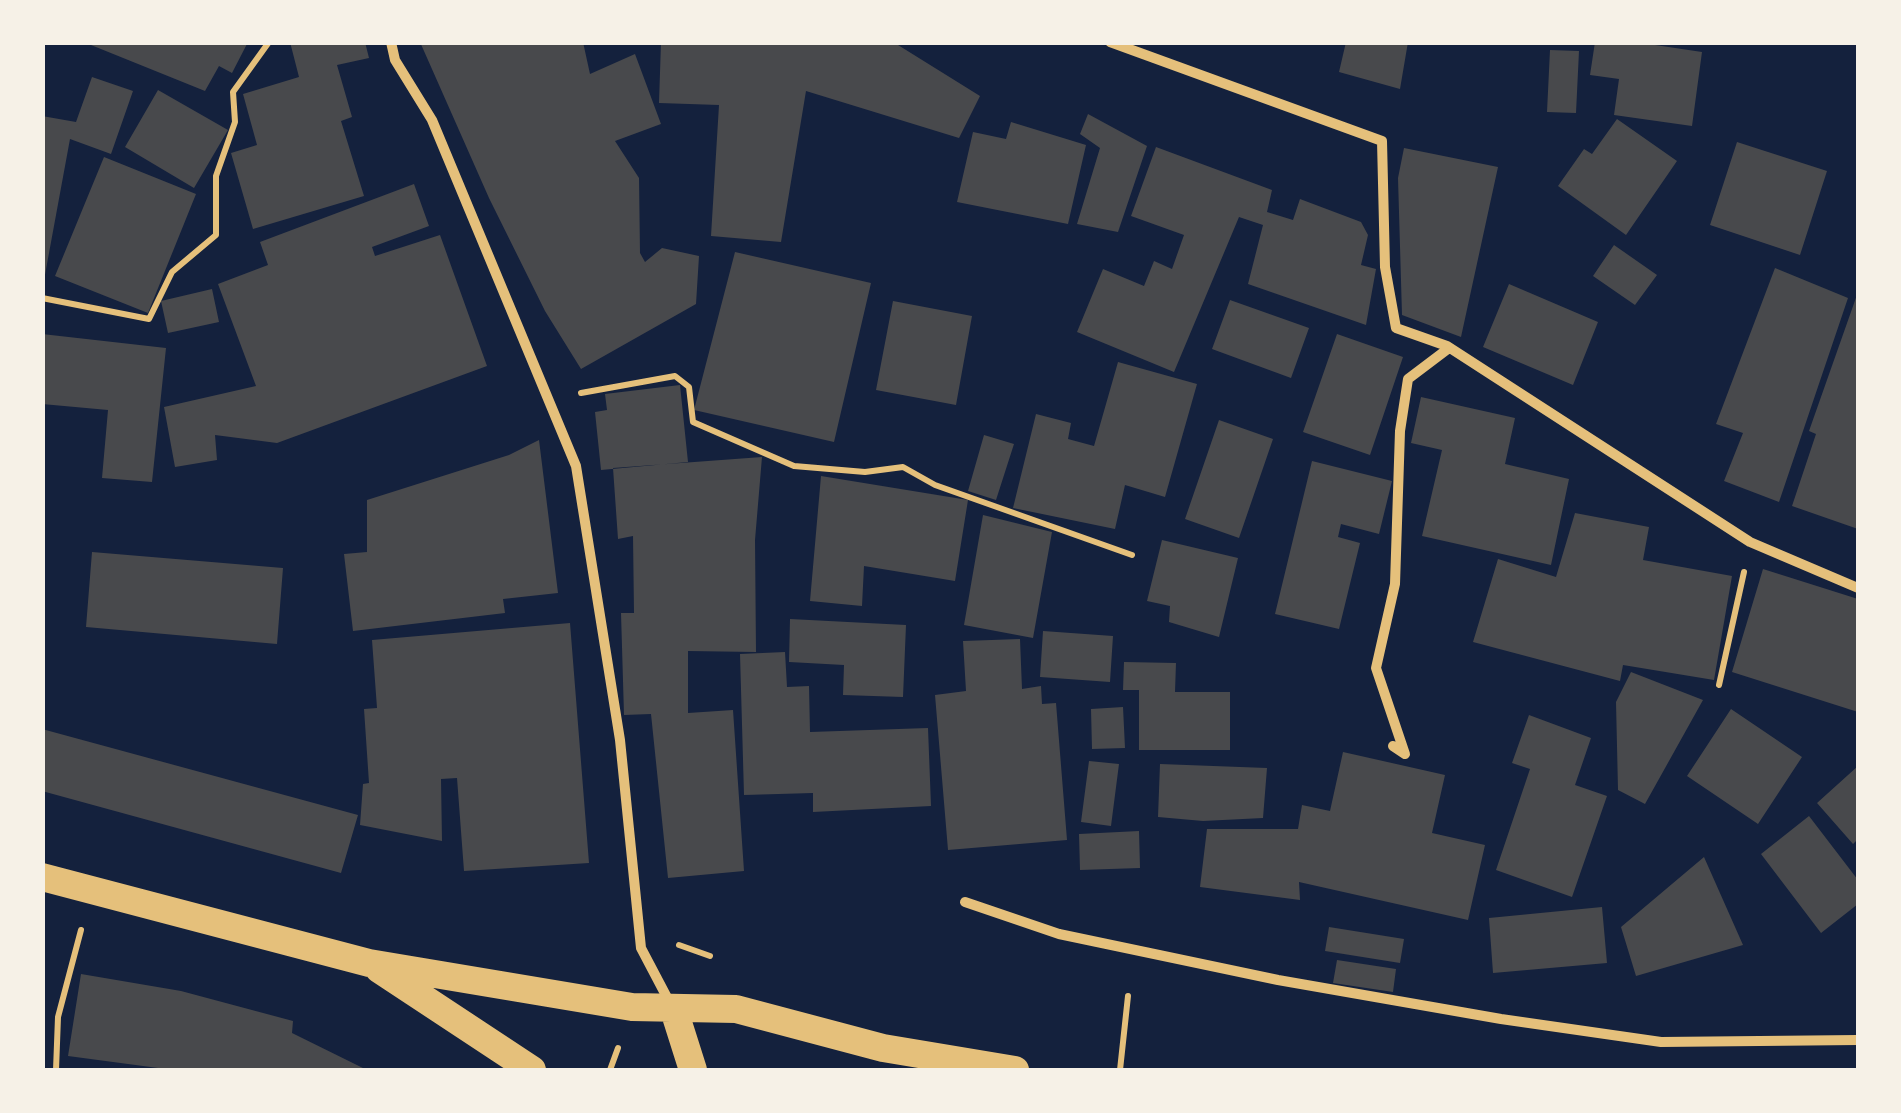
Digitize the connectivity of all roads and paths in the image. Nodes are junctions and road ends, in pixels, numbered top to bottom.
1 (269, 42) edge
2 (391, 42) edge
3 (1110, 42) edge
4 (42, 298) edge
5 (1448, 348) junction
6 (576, 466) junction
7 (1750, 542) junction
8 (1132, 555) dead end
9 (1858, 588) edge
10 (1719, 685) dead end
11 (1393, 746) dead end
12 (42, 877) edge
13 (91, 890) junction
14 (965, 902) dead end
15 (369, 963) junction
16 (1128, 996) dead end
17 (674, 1010) junction
18 (1858, 1040) edge
19 (888, 1059) edge
20 (56, 1070) edge
21 (532, 1070) edge
22 (692, 1070) edge
23 (1016, 1070) edge
24 (1120, 1070) edge

1 - 4 path
2 - 6 street
3 - 5 street
5 - 7 street
5 - 11 street
6 - 8 path
6 - 17 street
7 - 9 street
7 - 10 path
12 - 13 highway
13 - 15 highway
13 - 20 path
14 - 18 street
15 - 17 highway
15 - 21 highway
16 - 24 path
17 - 19 highway
17 - 22 highway
19 - 23 highway

